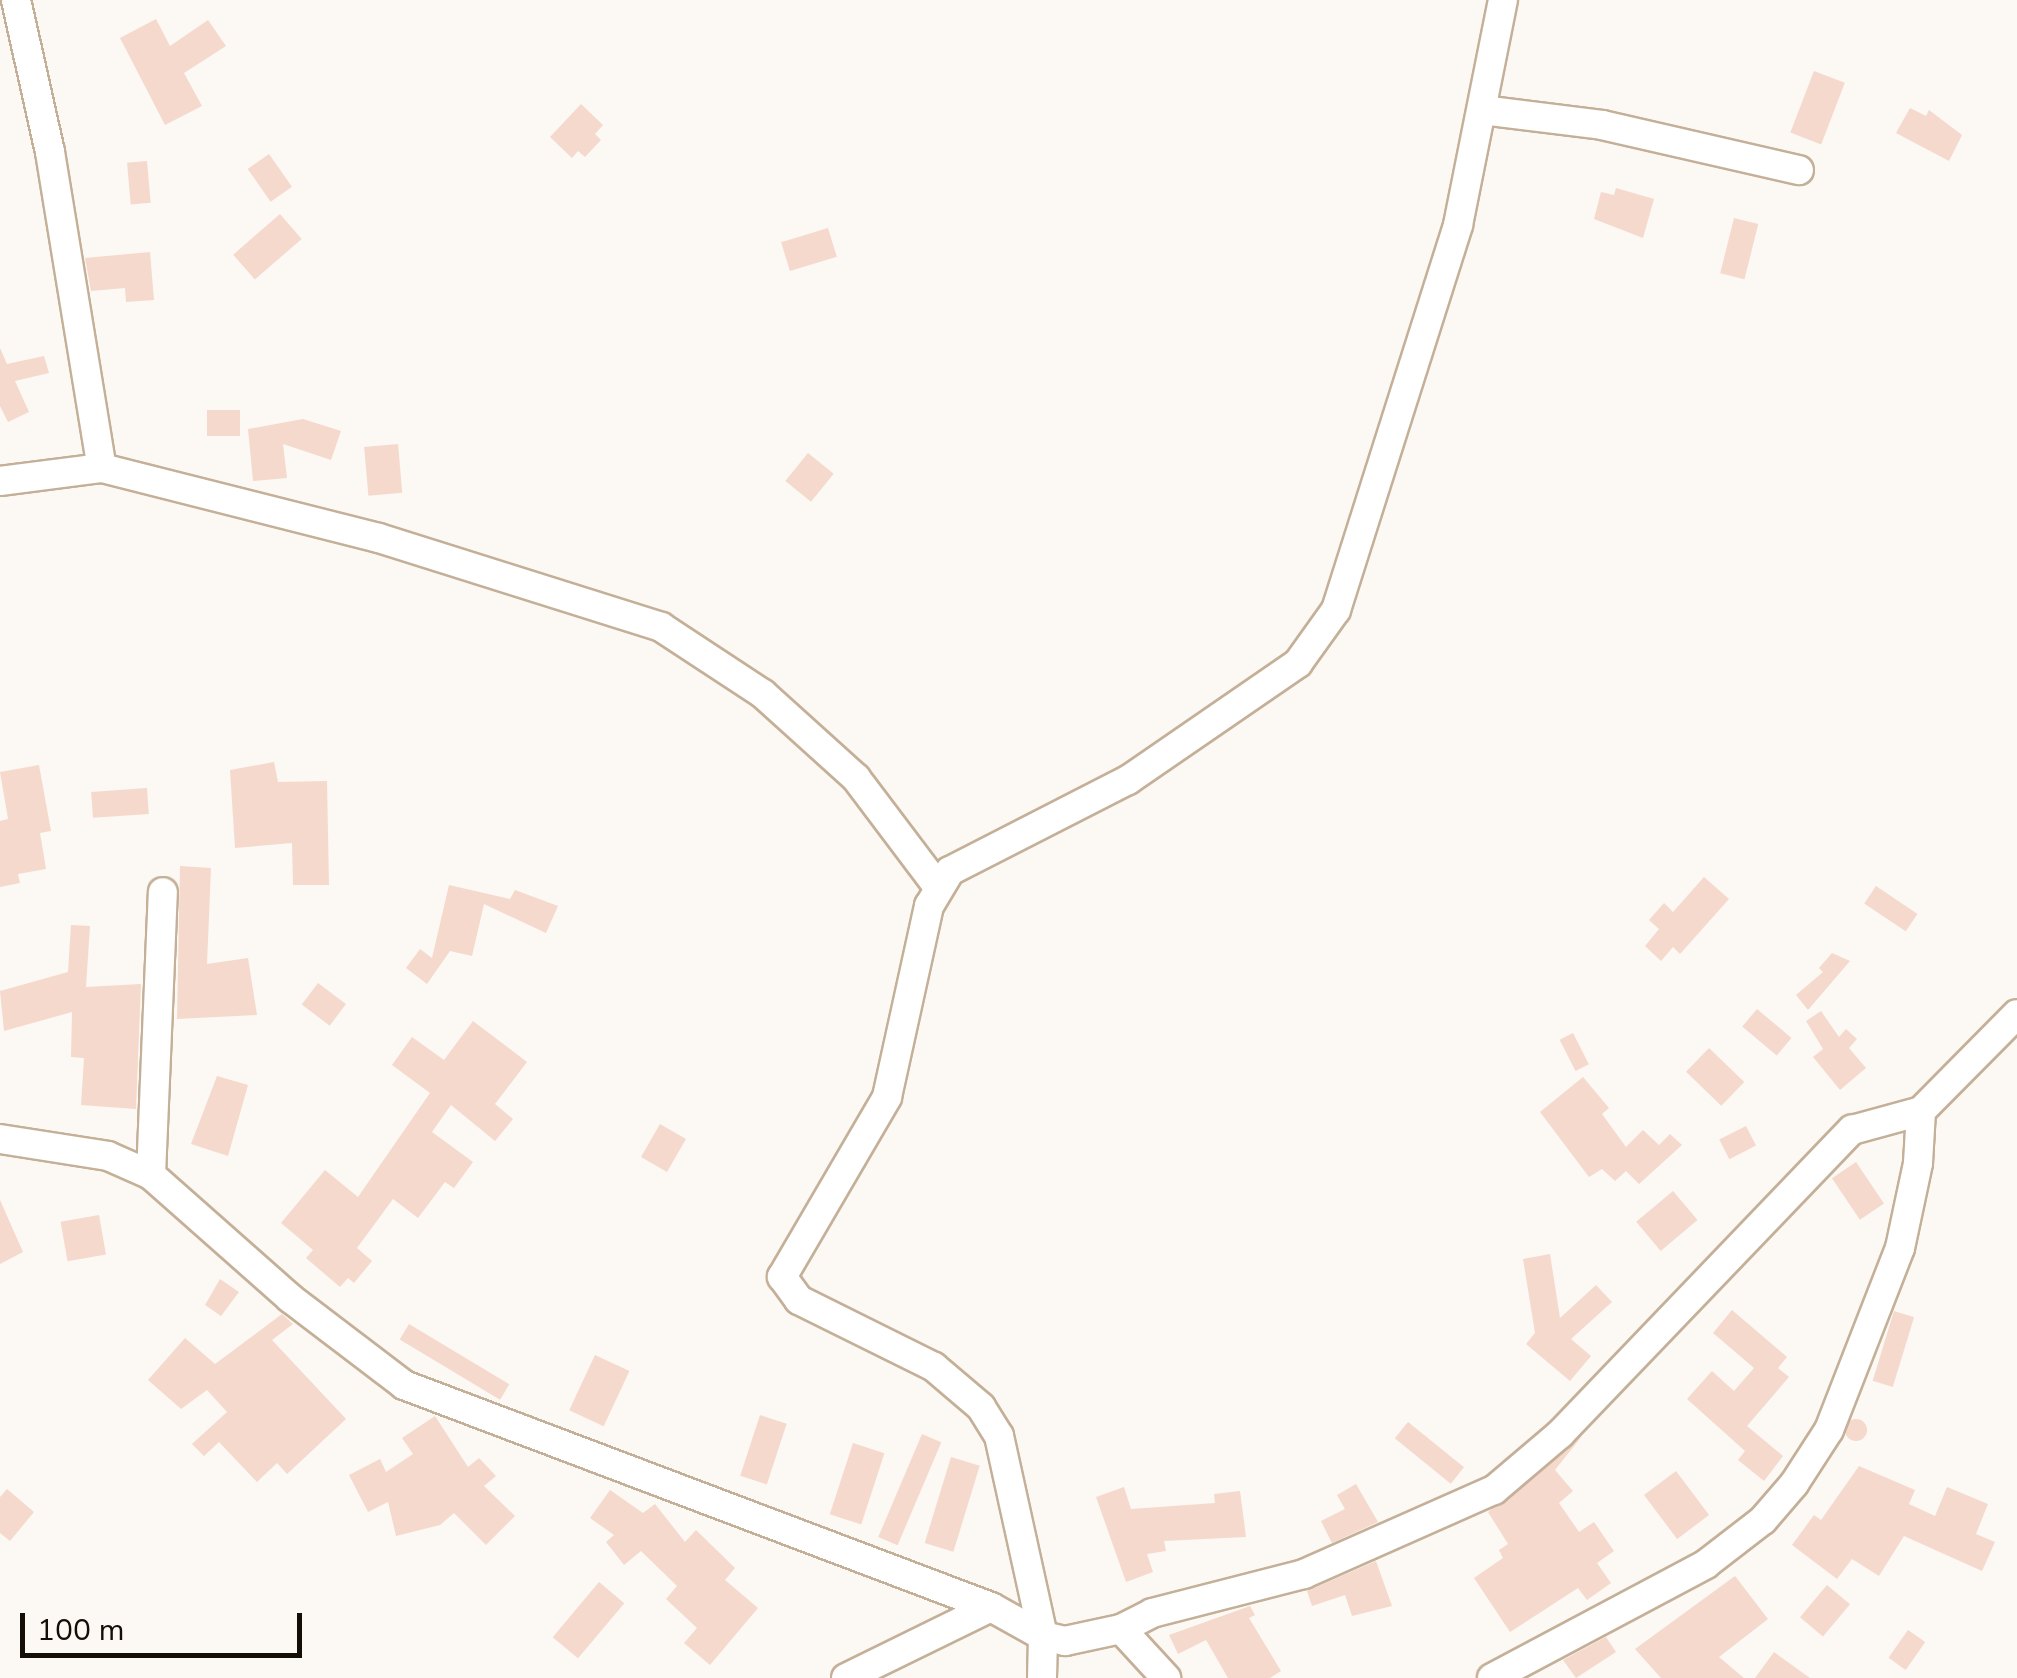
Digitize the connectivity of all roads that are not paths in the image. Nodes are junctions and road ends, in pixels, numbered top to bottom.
1 (16, 0) edge
2 (1503, 0) edge
3 (12, 38) edge
4 (1482, 110) junction
5 (1799, 170) dead end
6 (102, 468) junction
7 (0, 481) edge
8 (938, 887) junction
9 (163, 892) dead end
10 (2017, 1014) edge
11 (1921, 1111) junction
12 (0, 1140) edge
13 (152, 1176) junction
14 (991, 1607) junction
15 (1121, 1629) junction
16 (1043, 1636) junction
17 (846, 1678) edge
18 (1042, 1678) edge
19 (1166, 1678) edge
20 (1492, 1678) edge

1 - 3 street
2 - 4 street
3 - 6 street
4 - 5 street
4 - 8 street
6 - 7 street
6 - 8 street
8 - 16 street
9 - 13 street
10 - 11 street
11 - 15 street
11 - 20 street
12 - 13 street
13 - 14 street
14 - 16 street
14 - 17 street
15 - 16 street
15 - 19 street
16 - 18 street

